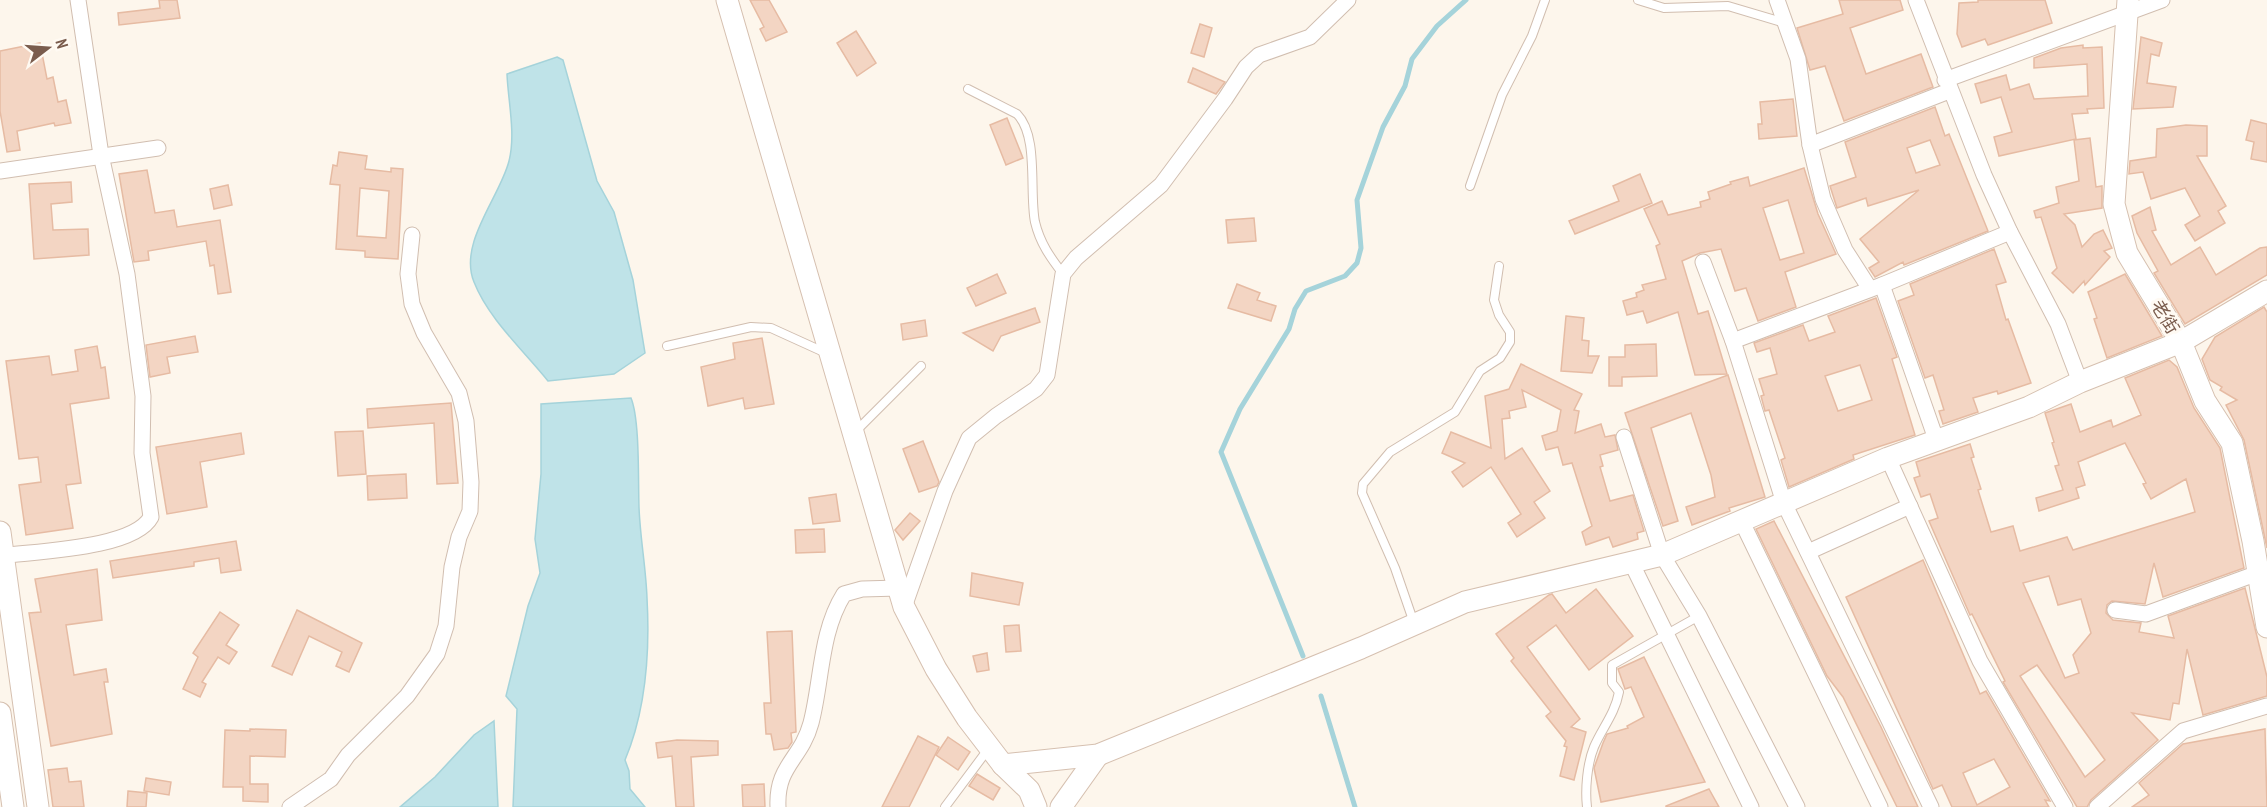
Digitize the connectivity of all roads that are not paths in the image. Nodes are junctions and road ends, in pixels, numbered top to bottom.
1 (78, 0) edge
2 (727, 0) edge
3 (1348, 0) edge
4 (1545, 0) edge
5 (1638, 0) edge
6 (1777, 0) edge
7 (1916, 0) edge
8 (2162, 0) edge
9 (2127, 7) edge
10 (1787, 24) junction
11 (1947, 86) junction
12 (968, 89) dead end
13 (1810, 145) junction
14 (158, 148) dead end
15 (101, 155) junction
16 (0, 171) edge
17 (1470, 186) dead end
18 (2010, 232) junction
19 (412, 235) dead end
20 (1703, 262) dead end
21 (1499, 266) dead end
22 (1063, 274) junction
23 (1876, 287) junction
24 (2267, 291) edge
25 (1733, 341) junction
26 (2181, 342) junction
27 (667, 346) dead end
28 (831, 356) junction
29 (921, 366) dead end
30 (2080, 382) junction
31 (854, 433) junction
32 (1624, 436) dead end
33 (1937, 442) junction
34 (1888, 458) junction
35 (1784, 503) junction
36 (1910, 506) junction
37 (1742, 522) junction
38 (0, 532) edge
39 (1808, 552) junction
40 (1662, 555) junction
41 (2, 556) edge
42 (1631, 562) junction
43 (2258, 573) junction
44 (901, 597) junction
45 (2115, 610) dead end
46 (1699, 616) junction
47 (1414, 625) junction
48 (2267, 627) edge
49 (1666, 634) junction
50 (2267, 706) edge
51 (0, 713) edge
52 (989, 747) junction
53 (1098, 755) junction
54 (1003, 765) junction
55 (13, 807) edge
56 (38, 807) edge
57 (290, 807) edge
58 (778, 807) edge
59 (945, 807) edge
60 (1036, 807) edge
61 (1061, 807) edge
62 (1587, 807) edge
63 (1751, 807) edge
64 (1797, 807) edge
65 (1880, 807) edge
66 (1931, 807) edge
67 (2065, 807) edge
68 (2097, 807) edge

1 - 15 street
2 - 28 main road
3 - 22 street
4 - 17 lane
5 - 10 lane
6 - 10 street
7 - 11 street
8 - 9 street
9 - 11 street
9 - 26 main road, 老街
10 - 13 street
11 - 13 street
11 - 18 street
12 - 22 lane
13 - 23 street
14 - 15 street
15 - 16 street
15 - 41 street
18 - 23 street
18 - 30 street
19 - 57 street
20 - 25 street
21 - 47 lane
22 - 44 street
23 - 25 street
23 - 33 street
24 - 26 main road
25 - 35 street
26 - 30 main road
26 - 43 main road, 老街
27 - 28 lane
28 - 31 main road
29 - 31 lane
30 - 33 main road
31 - 44 main road
32 - 40 street
33 - 34 main road
34 - 35 main road
34 - 36 street
35 - 37 main road
35 - 39 street
36 - 39 street
36 - 67 street
37 - 40 main road
37 - 65 street
38 - 41 main road
39 - 66 street
40 - 42 main road
40 - 46 street
41 - 56 main road
42 - 47 main road
42 - 49 street
43 - 45 street
43 - 48 main road, 老街
44 - 52 main road
44 - 58 street
46 - 49 lane
46 - 64 street
47 - 53 main road
49 - 62 lane
49 - 63 street
50 - 68 street
51 - 55 main road
52 - 54 main road
52 - 59 lane
53 - 54 main road
53 - 61 main road
54 - 60 main road

